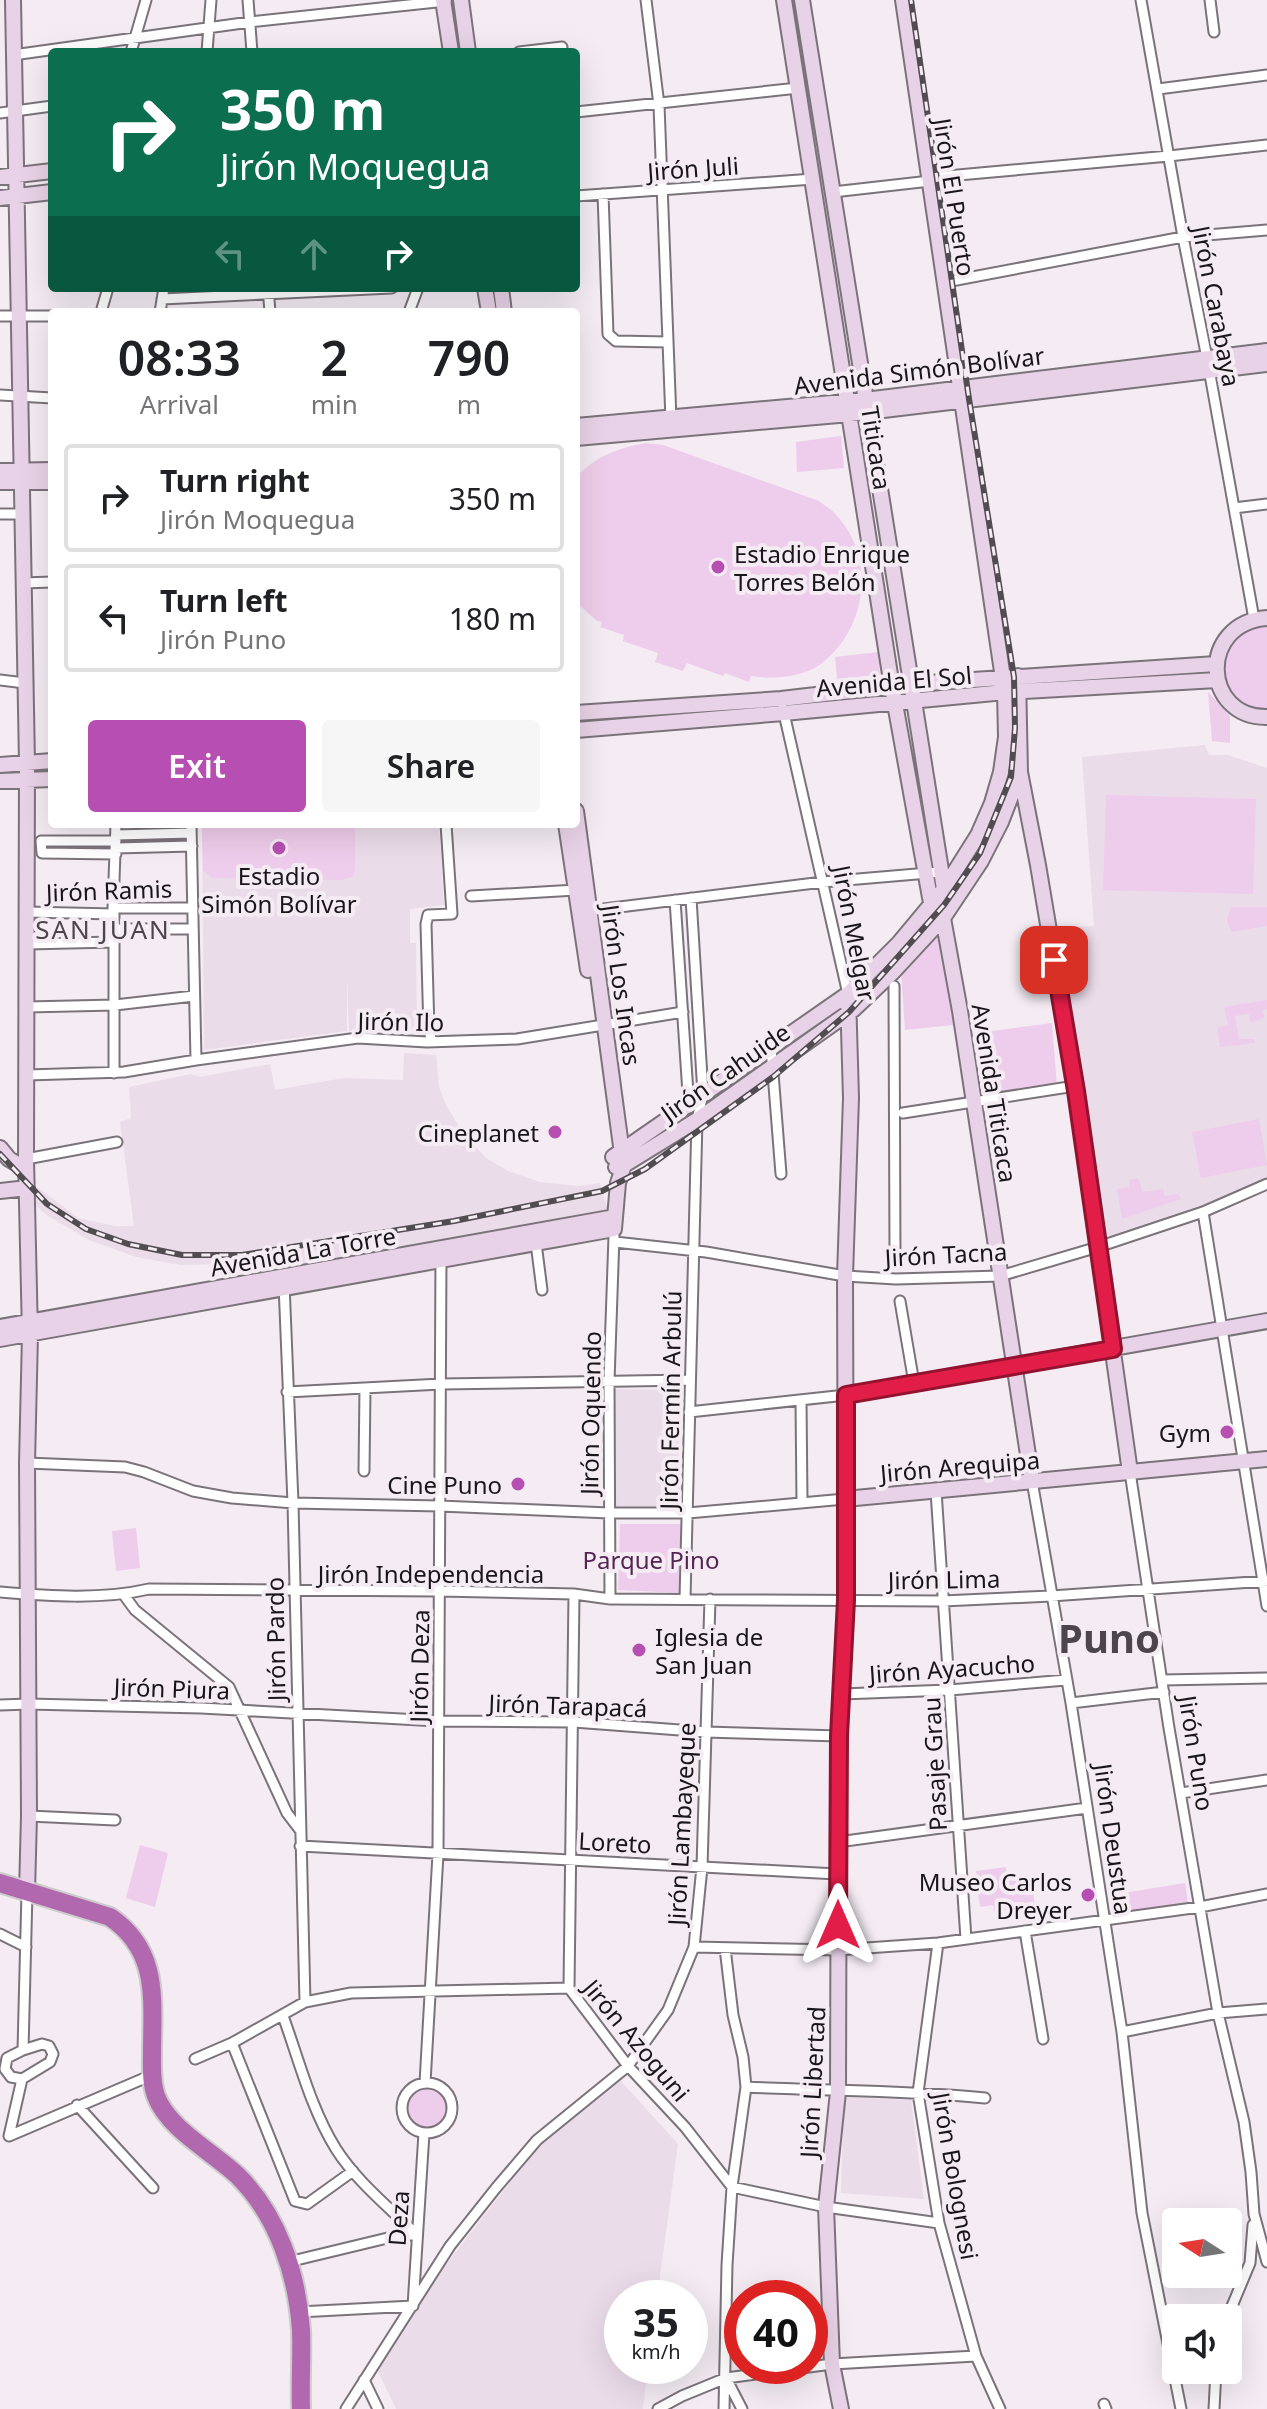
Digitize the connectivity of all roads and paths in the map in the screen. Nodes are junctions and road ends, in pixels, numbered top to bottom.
1 (146, 0) edge
2 (211, 0) edge
3 (248, 0) edge
4 (461, 0) edge
5 (646, 0) edge
6 (784, 0) edge
7 (802, 0) edge
8 (903, 0) edge
9 (1141, 0) edge
10 (1210, 0) edge
11 (17, 1) edge
12 (445, 1) edge
13 (250, 22) junction
14 (210, 27) junction
15 (1214, 32) dead end
16 (135, 38) junction
17 (562, 47) dead end
18 (63, 48) edge
19 (132, 48) edge
20 (207, 48) edge
21 (252, 48) edge
22 (451, 48) edge
23 (467, 48) edge
24 (553, 48) edge
25 (48, 50) edge
26 (13, 55) junction
27 (1267, 75) edge
28 (798, 88) junction
29 (1158, 89) junction
30 (659, 105) junction
31 (48, 107) edge
32 (7, 112) edge
33 (580, 112) edge
34 (1267, 145) edge
35 (1169, 156) junction
36 (48, 171) edge
37 (7, 176) edge
38 (813, 179) junction
39 (930, 181) junction
40 (663, 190) junction
41 (48, 192) edge
42 (833, 192) junction
43 (603, 194) junction
44 (16, 196) junction
45 (580, 196) edge
46 (0, 198) edge
47 (1267, 230) edge
48 (1183, 237) junction
49 (946, 282) junction
50 (163, 292) edge
51 (255, 292) edge
52 (162, 299) junction
53 (161, 308) edge
54 (0, 316) edge
55 (20, 316) junction
56 (48, 316) edge
57 (668, 342) junction
58 (1267, 351) edge
59 (1267, 364) edge
60 (1208, 365) junction
61 (962, 394) junction
62 (0, 395) edge
63 (21, 396) junction
64 (48, 398) edge
65 (866, 406) junction
66 (848, 408) junction
67 (671, 424) junction
68 (580, 426) edge
69 (580, 437) edge
70 (0, 471) edge
71 (48, 471) edge
72 (21, 478) junction
73 (48, 481) edge
74 (0, 482) edge
75 (1267, 504) edge
76 (1234, 508) junction
77 (0, 514) edge
78 (22, 514) junction
79 (48, 582) edge
80 (23, 583) junction
81 (1261, 618) edge
82 (1216, 672) junction
83 (0, 680) edge
84 (25, 683) junction
85 (912, 684) junction
86 (1011, 684) junction
87 (892, 687) junction
88 (913, 700) junction
89 (895, 702) junction
90 (783, 706) junction
91 (580, 713) edge
92 (1267, 717) edge
93 (580, 730) edge
94 (48, 761) edge
95 (27, 763) junction
96 (0, 765) edge
97 (1020, 772) junction
98 (48, 779) edge
99 (27, 780) junction
100 (0, 781) edge
101 (116, 828) edge
102 (446, 828) edge
103 (567, 828) edge
104 (577, 828) edge
105 (191, 829) edge
106 (116, 845) junction
107 (192, 846) junction
108 (933, 873) junction
109 (823, 882) junction
110 (944, 889) junction
111 (576, 890) junction
112 (471, 896) dead end
113 (691, 898) junction
114 (675, 900) junction
115 (931, 903) junction
116 (193, 908) junction
117 (114, 911) junction
118 (27, 912) junction
119 (584, 912) junction
120 (943, 918) junction
121 (114, 929) junction
122 (193, 929) junction
123 (114, 942) junction
124 (27, 944) junction
125 (894, 986) dead end
126 (848, 994) junction
127 (194, 996) junction
128 (115, 1005) junction
129 (27, 1007) junction
130 (683, 1012) junction
131 (849, 1012) junction
132 (600, 1024) junction
133 (432, 1042) junction
134 (771, 1048) junction
135 (196, 1060) junction
136 (773, 1066) junction
137 (114, 1073) junction
138 (27, 1075) junction
139 (1075, 1086) junction
140 (703, 1094) junction
141 (974, 1102) junction
142 (688, 1106) junction
143 (903, 1113) dead end
144 (697, 1120) junction
145 (117, 1142) dead end
146 (0, 1148) edge
147 (26, 1164) junction
148 (619, 1164) junction
149 (781, 1174) dead end
150 (1267, 1184) edge
151 (27, 1188) junction
152 (0, 1191) edge
153 (1203, 1212) junction
154 (615, 1229) junction
155 (536, 1243) junction
156 (1098, 1247) junction
157 (693, 1251) junction
158 (441, 1254) junction
159 (895, 1254) dead end
160 (845, 1276) junction
161 (1000, 1276) junction
162 (284, 1282) junction
163 (542, 1290) dead end
164 (900, 1301) dead end
165 (1267, 1321) edge
166 (0, 1327) edge
167 (30, 1329) junction
168 (1222, 1329) junction
169 (0, 1339) edge
170 (1113, 1349) junction
171 (1014, 1366) junction
172 (690, 1380) junction
173 (609, 1381) junction
174 (914, 1383) junction
175 (441, 1384) junction
176 (365, 1388) junction
177 (287, 1392) junction
178 (846, 1395) junction
179 (801, 1400) junction
180 (689, 1412) junction
181 (1267, 1459) edge
182 (1244, 1461) junction
183 (27, 1463) junction
184 (364, 1471) dead end
185 (1130, 1472) junction
186 (1032, 1481) junction
187 (936, 1491) junction
188 (845, 1499) junction
189 (293, 1503) junction
190 (802, 1503) junction
191 (440, 1506) junction
192 (609, 1513) junction
193 (688, 1513) junction
194 (1266, 1581) edge
195 (1147, 1590) junction
196 (440, 1591) junction
197 (0, 1592) edge
198 (294, 1592) junction
199 (27, 1594) junction
200 (574, 1594) junction
201 (124, 1595) junction
202 (1051, 1596) junction
203 (610, 1599) junction
204 (685, 1599) junction
205 (710, 1599) junction
206 (846, 1600) junction
207 (943, 1601) junction
208 (1267, 1606) edge
209 (1267, 1678) edge
210 (1066, 1680) junction
211 (1162, 1680) junction
212 (950, 1690) junction
213 (1164, 1692) junction
214 (841, 1694) junction
215 (1071, 1703) junction
216 (28, 1704) junction
217 (0, 1705) edge
218 (242, 1710) junction
219 (296, 1713) junction
220 (438, 1721) junction
221 (574, 1722) junction
222 (706, 1732) junction
223 (839, 1736) junction
224 (1267, 1780) edge
225 (1181, 1793) junction
226 (1087, 1808) junction
227 (29, 1816) junction
228 (115, 1820) dead end
229 (958, 1826) junction
230 (300, 1830) junction
231 (838, 1842) junction
232 (300, 1846) junction
233 (438, 1854) junction
234 (572, 1859) junction
235 (702, 1867) junction
236 (837, 1874) junction
237 (0, 1883) edge
238 (27, 1892) junction
239 (1267, 1894) edge
240 (1200, 1907) junction
241 (1103, 1920) junction
242 (1025, 1931) junction
243 (0, 1934) edge
244 (966, 1939) junction
245 (938, 1943) junction
246 (26, 1947) junction
247 (694, 1947) junction
248 (725, 1948) junction
249 (838, 1950) junction
250 (569, 1988) junction
251 (432, 1991) junction
252 (305, 2002) junction
253 (1267, 2009) edge
254 (1218, 2013) junction
255 (283, 2016) junction
256 (1122, 2032) junction
257 (1043, 2039) dead end
258 (232, 2043) junction
259 (23, 2050) junction
260 (4, 2058) edge
261 (195, 2059) dead end
262 (628, 2066) junction
263 (152, 2075) junction
264 (22, 2079) junction
265 (425, 2083) junction
266 (746, 2087) junction
267 (838, 2092) junction
268 (918, 2093) junction
269 (985, 2098) dead end
270 (77, 2105) junction
271 (424, 2133) junction
272 (353, 2171) junction
273 (732, 2187) junction
274 (153, 2188) dead end
275 (826, 2207) junction
276 (1254, 2214) junction
277 (939, 2223) junction
278 (417, 2235) junction
279 (288, 2262) junction
280 (1267, 2262) edge
281 (727, 2280) edge
282 (1233, 2304) edge
283 (413, 2306) junction
284 (299, 2312) junction
285 (976, 2356) junction
286 (832, 2364) junction
287 (828, 2365) edge
288 (724, 2379) edge
289 (364, 2380) junction
290 (726, 2384) edge
291 (729, 2384) edge
292 (1215, 2384) edge
293 (301, 2409) edge
294 (346, 2409) edge
295 (378, 2409) edge
296 (658, 2409) edge
297 (724, 2409) edge
298 (742, 2409) edge
299 (841, 2409) edge
300 (1000, 2409) edge
301 (1181, 2409) edge
302 (1214, 2409) edge

1 - 16 street
2 - 14 street
3 - 13 street
4 - 23 street
5 - 30 street
6 - 28 street, Titicaca
7 - 42 street, Titicaca
8 - 39 street, Jirón El Puerto
9 - 29 street, Jirón Carabaya
10 - 15 street
11 - 26 street
12 - 13 street
12 - 22 street
13 - 14 street
13 - 21 street
14 - 16 street
14 - 20 street
16 - 18 street
16 - 19 street
17 - 24 street
25 - 26 street
26 - 32 street
27 - 29 street
28 - 30 street
28 - 38 street, Titicaca
29 - 35 street, Jirón Carabaya
30 - 33 street
30 - 40 street
31 - 32 street
32 - 37 street
34 - 35 street
35 - 39 street
35 - 48 street, Jirón Carabaya
36 - 37 street
37 - 44 street
38 - 40 street, Jirón Juli
38 - 66 street, Titicaca
39 - 42 street
39 - 49 street, Jirón El Puerto
40 - 43 street, Jirón Juli
40 - 57 street
41 - 44 street
42 - 65 street, Titicaca
43 - 45 street, Jirón Juli
43 - 57 street
44 - 46 street
44 - 55 street
47 - 48 street
48 - 49 street
48 - 60 street, Jirón Carabaya
49 - 61 street, Jirón El Puerto
50 - 52 street
51 - 52 street
52 - 53 street
54 - 55 street
55 - 56 street
55 - 63 street
57 - 67 street
58 - 60 street, Avenida Simón Bolívar
59 - 60 street, Avenida Simón Bolívar
60 - 61 street, Avenida Simón Bolívar
60 - 76 street, Jirón Carabaya
61 - 65 street, Avenida Simón Bolívar
61 - 86 street, Jirón El Puerto
62 - 63 street
63 - 64 street
63 - 72 street
65 - 66 street, Avenida Simón Bolívar
65 - 85 street, Titicaca
66 - 67 street, Avenida Simón Bolívar
66 - 87 street, Titicaca
67 - 68 street, Avenida Simón Bolívar
67 - 69 street, Avenida Simón Bolívar
70 - 72 street
71 - 72 street
72 - 73 street
72 - 74 street
72 - 78 street
75 - 76 street
76 - 81 street, Jirón Carabaya
77 - 78 street
78 - 80 street
79 - 80 street
80 - 84 street
81 - 82 street
82 - 86 street, Avenida El Sol
82 - 92 street
83 - 84 street
84 - 95 street
85 - 86 street, Avenida El Sol
85 - 87 street, Avenida El Sol
85 - 88 street, Titicaca
86 - 88 street, Avenida El Sol
86 - 97 street
86 - 110 street
87 - 89 street, Titicaca
87 - 90 street, Avenida El Sol
88 - 89 street, Avenida El Sol
88 - 108 street, Titicaca
89 - 90 street, Avenida El Sol
89 - 108 street, Titicaca
90 - 91 street, Avenida El Sol
90 - 93 street, Avenida El Sol
90 - 109 street, Jirón Melgar
94 - 95 street
95 - 96 street
95 - 99 street
97 - 120 street, Jirón Cahuide
97 - 139 street
98 - 99 street
99 - 100 street
99 - 118 street
101 - 106 street
102 - 133 street
103 - 111 street, Jirón Los Incas
104 - 119 street, Jirón Los Incas
105 - 106 street
105 - 107 street
106 - 106 street
106 - 107 street
106 - 117 street
107 - 116 street
108 - 109 street
108 - 110 street, Titicaca
108 - 115 street, Titicaca
109 - 113 street
109 - 126 street, Jirón Melgar
110 - 115 street
110 - 120 street, Avenida Titicaca
111 - 112 street
111 - 119 street, Jirón Los Incas
113 - 114 street
113 - 140 street, Jirón Fermín Arbulú
114 - 119 street
114 - 130 street
115 - 120 street
115 - 126 street
116 - 117 street, Jirón Ramis
116 - 122 street
117 - 118 street, Jirón Ramis
117 - 121 street
118 - 124 street
119 - 132 street, Jirón Los Incas
120 - 131 street, Jirón Cahuide
120 - 141 street, Avenida Titicaca
121 - 122 street, Jirón Ramis
121 - 123 street, Jirón Ramis
122 - 127 street
123 - 124 street
123 - 128 street, Jirón Ramis
124 - 129 street
125 - 159 street
126 - 131 street, Jirón Melgar
126 - 134 street
127 - 128 street
127 - 135 street
128 - 129 street
128 - 137 street, Jirón Ramis
129 - 138 street
130 - 132 street, Jirón Ilo
130 - 142 street
131 - 136 street, Jirón Cahuide
131 - 160 street, Jirón Melgar
132 - 133 street, Jirón Ilo
132 - 148 street, Jirón Los Incas
133 - 135 street, Jirón Ilo
134 - 136 street
134 - 140 street
135 - 137 street, Jirón Ilo
136 - 144 street, Jirón Cahuide
136 - 149 street
137 - 138 street, Jirón Ilo
138 - 147 street
139 - 141 street
139 - 156 street
140 - 142 street
140 - 144 street, Jirón Fermín Arbulú
141 - 143 street
141 - 161 street, Avenida Titicaca
142 - 144 street
142 - 148 street
144 - 148 street, Jirón Cahuide
144 - 157 street, Jirón Fermín Arbulú
145 - 147 street
146 - 147 street
147 - 151 street
148 - 154 street
150 - 153 street, Jirón Tacna
151 - 152 street
151 - 167 street
153 - 156 street, Jirón Tacna
153 - 168 street
154 - 155 street, Avenida La Torre
154 - 157 street, Jirón Tacna
154 - 158 street, Avenida La Torre
154 - 173 street, Jirón Oquendo
155 - 158 street, Avenida La Torre
155 - 163 street
156 - 161 street, Jirón Tacna
156 - 170 street, Jirón Puno
157 - 160 street, Jirón Tacna
157 - 172 street, Jirón Fermín Arbulú
158 - 162 street, Avenida La Torre
158 - 175 street, Jirón Deza
160 - 161 street, Jirón Tacna
160 - 178 street, Jirón Libertad
161 - 171 street, Jirón Deustua
162 - 167 street, Avenida La Torre
162 - 177 street, Jirón Pardo
164 - 174 street
165 - 168 street
166 - 167 street, Avenida La Torre
167 - 169 street, Avenida La Torre
167 - 183 street
168 - 170 street
168 - 182 street
170 - 171 street
170 - 185 street, Jirón Puno
171 - 174 street
171 - 186 street, Jirón Deustua
172 - 173 street
172 - 180 street, Jirón Fermín Arbulú
173 - 175 street
173 - 192 street, Jirón Oquendo
174 - 178 street
175 - 176 street
175 - 191 street, Jirón Deza
176 - 177 street
176 - 184 street
177 - 189 street, Jirón Pardo
178 - 179 street
178 - 188 street, Jirón Libertad
179 - 180 street
179 - 190 street
180 - 193 street, Jirón Fermín Arbulú
181 - 182 street, Jirón Arequipa
182 - 185 street, Jirón Arequipa
182 - 194 street
183 - 189 street, Jirón Arequipa
183 - 199 street
185 - 186 street, Jirón Arequipa
185 - 195 street, Jirón Puno
186 - 187 street, Jirón Arequipa
186 - 202 street, Jirón Deustua
187 - 188 street, Jirón Arequipa
187 - 207 street, Pasaje Grau
188 - 190 street, Jirón Arequipa
188 - 206 street, Jirón Libertad
189 - 191 street, Jirón Arequipa
189 - 198 street, Jirón Pardo
190 - 193 street, Jirón Arequipa
191 - 192 street, Jirón Arequipa
191 - 196 street, Jirón Deza
192 - 193 street, Jirón Arequipa
192 - 203 street, Jirón Oquendo
193 - 204 street, Jirón Fermín Arbulú
194 - 195 street, Jirón Lima
194 - 208 street
195 - 202 street, Jirón Lima
195 - 211 street, Jirón Puno
196 - 198 street, Jirón Independencia
196 - 200 street, Jirón Independencia
196 - 220 street, Jirón Deza
197 - 199 street, Jirón Independencia
198 - 201 street, Jirón Independencia
198 - 219 street, Jirón Pardo
199 - 201 street, Jirón Independencia
199 - 216 street
200 - 203 street, Jirón Lima
200 - 221 street
201 - 218 street
202 - 207 street, Jirón Lima
202 - 210 street, Jirón Deustua
203 - 204 street, Jirón Lima
204 - 205 street, Jirón Lima
205 - 206 street, Jirón Lima
205 - 222 street, Jirón Lambayeque
206 - 207 street, Jirón Lima
206 - 214 street, Jirón Libertad
207 - 212 street, Pasaje Grau
209 - 211 street
210 - 212 street, Jirón Ayacucho
210 - 215 street, Jirón Deustua
211 - 213 street, Jirón Puno
212 - 214 street, Jirón Ayacucho
212 - 229 street, Pasaje Grau
213 - 215 street
213 - 225 street, Jirón Puno
214 - 223 street, Jirón Libertad
215 - 226 street, Jirón Deustua
216 - 217 street, Jirón Piura
216 - 218 street, Jirón Piura
216 - 227 street
218 - 219 street, Jirón Piura
218 - 230 street
219 - 220 street, Jirón Piura
219 - 230 street, Jirón Pardo
220 - 221 street, Jirón Tarapacá
220 - 233 street, Jirón Deza
221 - 222 street, Jirón Tarapacá
221 - 234 street
222 - 223 street, Jirón Tarapacá
222 - 235 street, Jirón Lambayeque
223 - 231 street, Jirón Libertad
224 - 225 street
225 - 240 street, Jirón Puno
226 - 229 street
226 - 241 street, Jirón Deustua
227 - 228 street
227 - 238 street
229 - 231 street
229 - 244 street, Pasaje Grau
230 - 232 street, Jirón Pardo
231 - 236 street, Jirón Libertad
232 - 233 street, Loreto
232 - 252 street, Jirón Pardo
233 - 234 street, Loreto
233 - 251 street, Jirón Deza
234 - 235 street, Loreto
234 - 250 street
235 - 236 street, Loreto
235 - 247 street, Jirón Lambayeque
236 - 249 street, Jirón Libertad
237 - 238 highway
238 - 246 street
238 - 263 highway
239 - 240 street
240 - 241 street
240 - 254 street, Jirón Puno
241 - 242 street
241 - 256 street, Jirón Deustua
242 - 244 street
242 - 257 street
243 - 246 street
244 - 245 street
245 - 249 street
245 - 268 street, Jirón Bolognesi
246 - 259 street
247 - 248 street
247 - 262 street, Jirón Lambayeque
248 - 249 street
248 - 266 street
249 - 267 street, Jirón Libertad
250 - 251 street, Jirón Azoguni
250 - 262 street, Jirón Azoguni
251 - 252 street, Jirón Azoguni
251 - 265 street, Jirón Deza
252 - 255 street
253 - 254 street
254 - 256 street
254 - 276 street, Jirón Puno
255 - 258 street
255 - 272 street
256 - 301 street, Jirón Deustua
258 - 261 street
258 - 272 street
259 - 260 street
259 - 264 street
260 - 264 street
262 - 273 street, Jirón Azoguni
262 - 283 street, Jirón Lambayeque
263 - 270 street
263 - 279 highway
264 - 270 street
265 - 271 street
265 - 271 street
266 - 267 street
266 - 273 street
267 - 268 street
267 - 275 street, Jirón Libertad
268 - 269 street
268 - 277 street, Jirón Bolognesi
270 - 274 street
271 - 278 street, Deza
272 - 278 street
273 - 275 street
273 - 281 street
275 - 277 street
275 - 286 street, Jirón Libertad
276 - 280 street, Jirón Puno
276 - 282 street
277 - 285 street, Jirón Bolognesi
278 - 279 street
278 - 283 street, Deza
279 - 284 highway
283 - 284 street
283 - 289 street, Jirón Lambayeque
284 - 293 highway
285 - 286 street
285 - 300 street, Jirón Bolognesi
286 - 287 street
286 - 299 street, Jirón Libertad
288 - 296 street
289 - 294 street, Jirón Lambayeque
289 - 295 street
290 - 297 street
291 - 298 street
292 - 302 street

